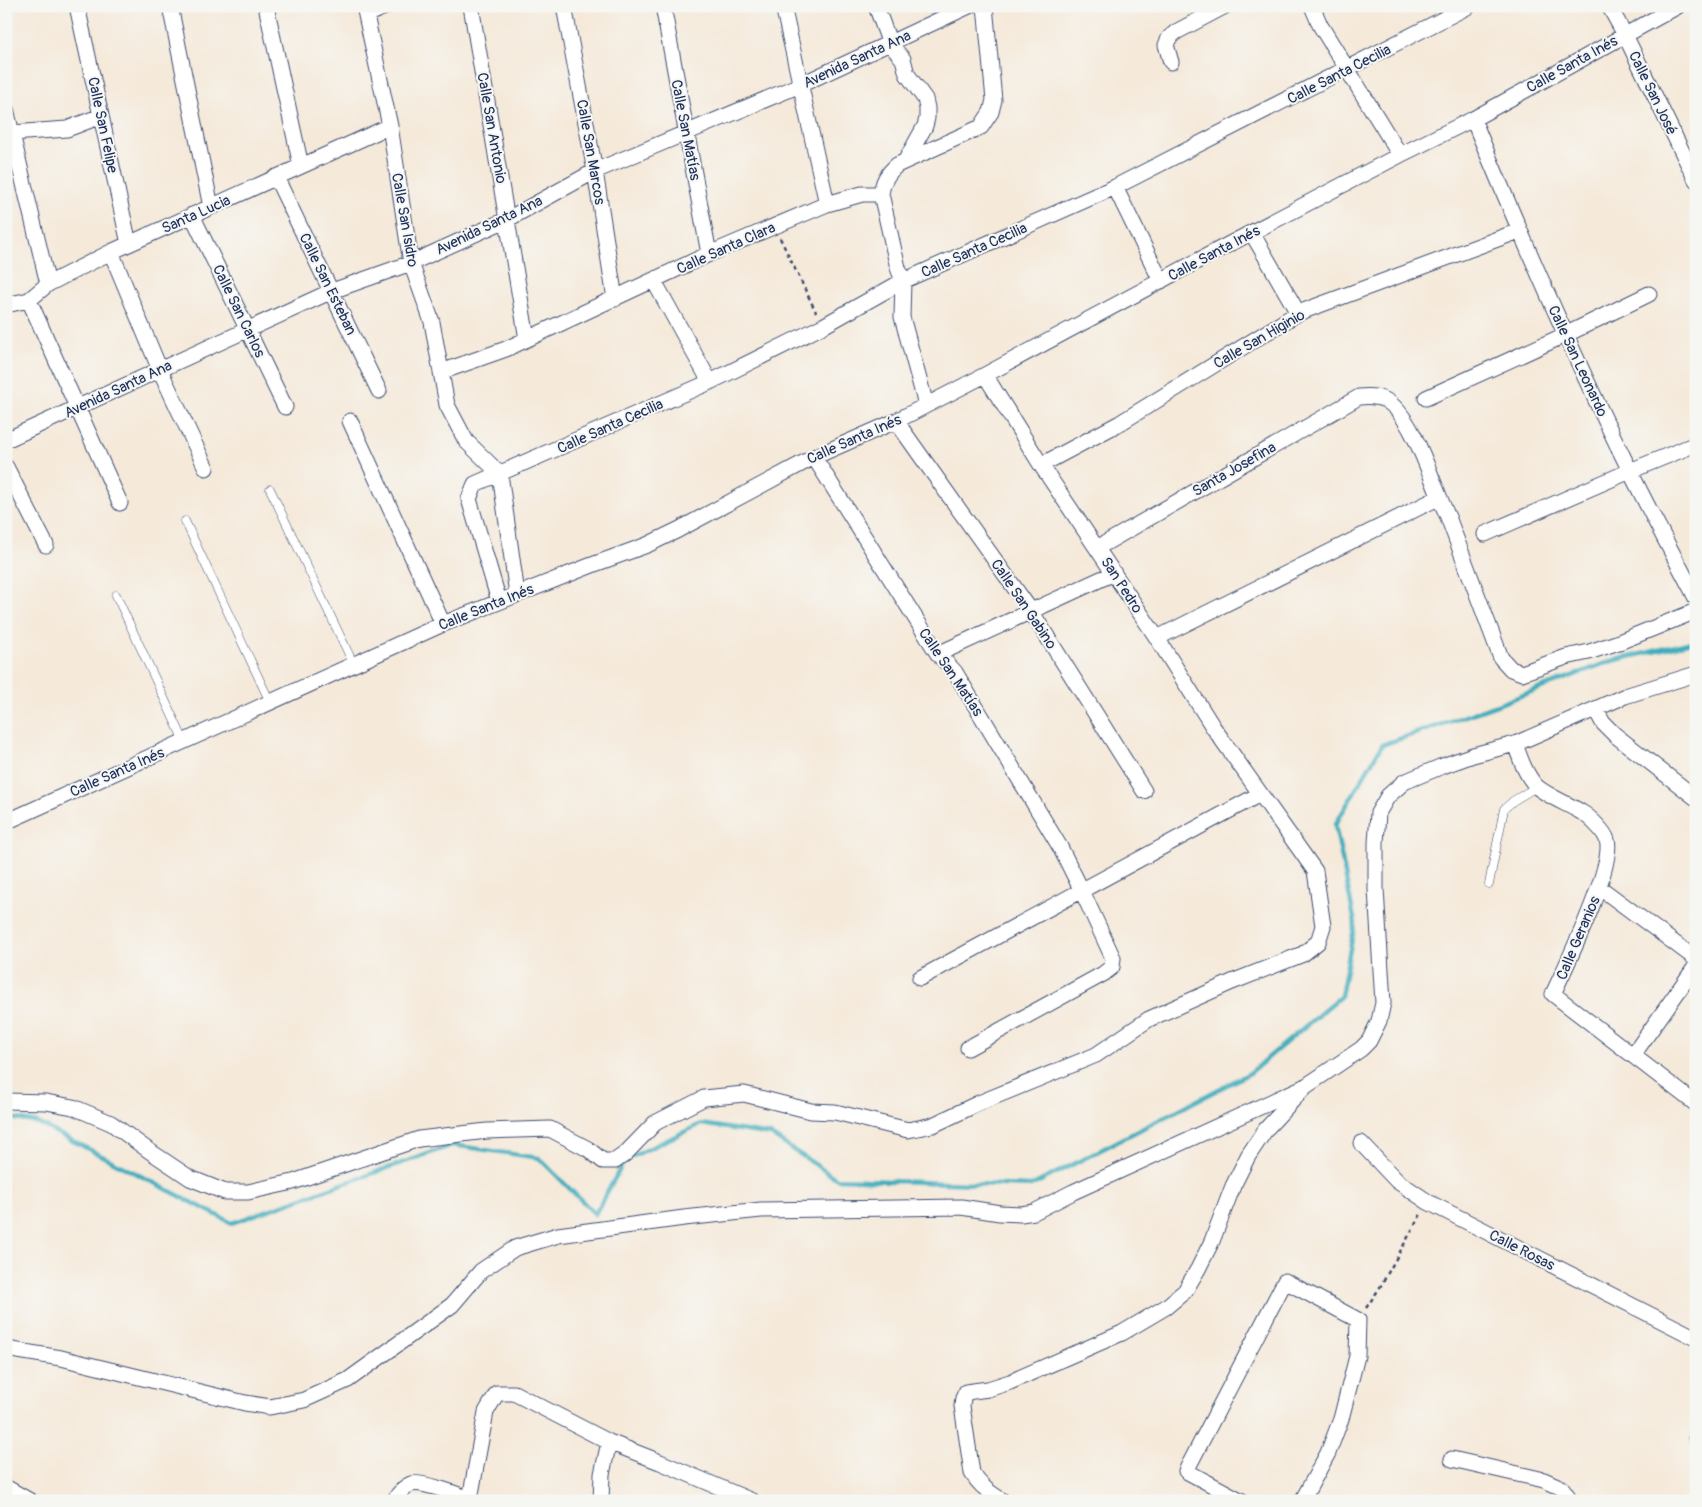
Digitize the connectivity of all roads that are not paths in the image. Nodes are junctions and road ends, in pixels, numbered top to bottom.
1 (77, 6) edge
2 (170, 6) edge
3 (266, 6) edge
4 (387, 6) edge
5 (471, 6) edge
6 (564, 6) edge
7 (663, 6) edge
8 (783, 6) edge
9 (876, 6) edge
10 (969, 6) edge
11 (985, 6) edge
12 (1225, 6) edge
13 (1312, 6) edge
14 (1469, 6) edge
15 (1609, 6) edge
16 (1678, 6) edge
17 (365, 11) edge
18 (1625, 35) junction
19 (890, 44) junction
20 (1171, 62) dead end
21 (1347, 70) junction
22 (800, 85) junction
23 (6, 109) edge
24 (101, 116) junction
25 (1473, 119) junction
26 (390, 126) junction
27 (687, 131) junction
28 (12, 134) junction
29 (1400, 155) junction
30 (906, 160) junction
31 (301, 166) junction
32 (596, 171) junction
33 (276, 177) junction
34 (1696, 180) edge
35 (1115, 187) junction
36 (881, 194) junction
37 (827, 204) junction
38 (210, 207) junction
39 (192, 215) junction
40 (508, 219) junction
41 (1519, 231) junction
42 (1252, 233) junction
43 (129, 244) junction
44 (111, 252) junction
45 (709, 254) junction
46 (411, 263) junction
47 (654, 281) junction
48 (903, 281) junction
49 (1161, 281) junction
50 (48, 284) junction
51 (332, 291) junction
52 (1649, 294) dead end
53 (615, 299) junction
54 (29, 300) junction
55 (6, 305) edge
56 (1298, 313) junction
57 (248, 329) junction
58 (1565, 334) junction
59 (527, 340) junction
60 (160, 370) junction
61 (441, 372) junction
62 (985, 375) junction
63 (710, 382) junction
64 (379, 391) dead end
65 (1426, 398) dead end
66 (926, 405) junction
67 (285, 407) dead end
68 (77, 408) junction
69 (350, 421) dead end
70 (896, 421) junction
71 (6, 440) edge
72 (1696, 444) edge
73 (814, 457) junction
74 (1041, 465) junction
75 (6, 467) edge
76 (206, 468) dead end
77 (1630, 471) junction
78 (500, 474) junction
79 (270, 489) dead end
80 (1438, 498) junction
81 (120, 504) dead end
82 (185, 521) dead end
83 (1485, 534) dead end
84 (46, 545) dead end
85 (1097, 548) junction
86 (1114, 573) junction
87 (517, 594) junction
88 (116, 595) dead end
89 (1696, 598) edge
90 (499, 601) junction
91 (1696, 611) edge
92 (1031, 612) junction
93 (443, 624) junction
94 (1156, 638) junction
95 (938, 654) junction
96 (354, 664) junction
97 (1696, 674) edge
98 (270, 702) junction
99 (1596, 710) junction
100 (184, 741) junction
101 (1515, 744) junction
102 (1536, 787) junction
103 (1144, 791) dead end
104 (1260, 794) junction
105 (1696, 798) edge
106 (6, 822) edge
107 (1489, 884) dead end
108 (1599, 887) junction
109 (1082, 890) junction
110 (1696, 959) edge
111 (1696, 966) edge
112 (920, 978) dead end
113 (968, 1048) dead end
114 (1633, 1055) junction
115 (1306, 1086) junction
116 (6, 1101) edge
117 (1696, 1104) edge
118 (1362, 1143) dead end
119 (1696, 1338) edge
120 (6, 1349) edge
121 (1696, 1422) edge
122 (608, 1442) junction
123 (1696, 1445) edge
124 (1452, 1459) dead end
125 (8, 1488) dead end
126 (471, 1500) edge
127 (30, 1501) edge
128 (394, 1501) edge
129 (601, 1501) edge
130 (752, 1501) edge
131 (1003, 1501) edge
132 (1242, 1501) edge
133 (1302, 1501) edge
134 (1571, 1501) edge

1 - 24 street, Calle San Felipe
2 - 38 street
3 - 31 street
4 - 17 street
5 - 40 street, Calle San Antonio
6 - 32 street, Calle San Marcos
7 - 27 street, Calle San Matías
8 - 22 street
9 - 19 street
10 - 19 street, Avenida Santa Ana
11 - 30 street
12 - 20 street
13 - 21 street
14 - 21 street, Calle Santa Cecilia
15 - 18 street, Calle San José
16 - 18 street, Calle Santa Inés
17 - 26 street, Calle San Isidro
18 - 25 street, Calle Santa Inés
18 - 34 street, Calle San José
19 - 22 street, Avenida Santa Ana
19 - 30 street
21 - 29 street
21 - 35 street, Calle Santa Cecilia
22 - 27 street, Avenida Santa Ana
22 - 37 street
23 - 28 street
24 - 28 street
24 - 43 street, Calle San Felipe
25 - 29 street, Calle Santa Inés
25 - 41 street, Calle San Leonardo
26 - 31 street, Santa Lucia
26 - 46 street, Calle San Isidro
27 - 32 street, Avenida Santa Ana
27 - 45 street, Calle San Matías
28 - 50 street
29 - 42 street, Calle Santa Inés
30 - 36 street
31 - 33 street, Santa Lucia
32 - 40 street, Avenida Santa Ana
32 - 53 street, Calle San Marcos
33 - 38 street, Santa Lucia
33 - 51 street, Calle San Esteban
35 - 48 street, Calle Santa Cecilia
35 - 49 street
36 - 37 street, Calle Santa Clara
36 - 48 street
37 - 45 street, Calle Santa Clara
38 - 39 street, Santa Lucia
39 - 43 street, Santa Lucia
39 - 57 street, Calle San Carlos
40 - 46 street, Avenida Santa Ana
40 - 59 street, Calle San Antonio
41 - 56 street, Calle San Higinio
41 - 58 street, Calle San Leonardo
42 - 49 street, Calle Santa Inés
42 - 56 street
43 - 44 street, Santa Lucia
44 - 50 street, Santa Lucia
44 - 60 street
45 - 47 street, Calle Santa Clara
46 - 51 street, Avenida Santa Ana
46 - 61 street, Calle San Isidro
47 - 53 street, Calle Santa Clara
47 - 63 street
48 - 63 street, Calle Santa Cecilia
48 - 66 street
49 - 62 street, Calle Santa Inés
50 - 54 street, Santa Lucia
51 - 57 street, Avenida Santa Ana
51 - 64 street, Calle San Esteban
52 - 58 street
53 - 59 street, Calle Santa Clara
54 - 55 street, Santa Lucia
54 - 68 street
56 - 74 street, Calle San Higinio
57 - 60 street, Avenida Santa Ana
57 - 67 street, Calle San Carlos
58 - 65 street
58 - 77 street, Calle San Leonardo
59 - 61 street, Calle Santa Clara
60 - 68 street, Avenida Santa Ana
60 - 76 street
61 - 78 street, Calle San Isidro
62 - 66 street, Calle Santa Inés
62 - 74 street, San Pedro
63 - 78 street, Calle Santa Cecilia
66 - 70 street, Calle Santa Inés
68 - 71 street, Avenida Santa Ana
68 - 81 street
69 - 93 street
70 - 73 street, Calle Santa Inés
70 - 92 street, Calle San Gabino
72 - 77 street
73 - 87 street, Calle Santa Inés
73 - 95 street, Calle San Matías
74 - 85 street, San Pedro
75 - 84 street
77 - 83 street
77 - 89 street, Calle San Leonardo
78 - 87 street
78 - 90 street, Calle Santa Cecilia
79 - 96 lane
80 - 85 street, Santa Josefina
80 - 91 street
80 - 94 street
82 - 98 lane
85 - 86 street, San Pedro
86 - 92 street
86 - 94 street, San Pedro
87 - 90 street, Calle Santa Inés
88 - 100 lane
90 - 93 street, Calle Santa Inés
92 - 95 street
92 - 103 street, Calle San Gabino
93 - 96 street, Calle Santa Inés
94 - 104 street, San Pedro
95 - 109 street, Calle San Matías
96 - 98 street, Calle Santa Inés
97 - 99 street
98 - 100 street, Calle Santa Inés
99 - 101 street
99 - 105 street
100 - 106 street, Calle Santa Inés
101 - 102 street
101 - 115 street
102 - 107 lane
102 - 108 street, Calle Geranios
104 - 109 street
104 - 116 street, San Pedro
108 - 110 street
108 - 114 street, Calle Geranios
109 - 112 street
109 - 113 street, Calle San Matías
111 - 114 street
114 - 117 street, Calle Geranios
115 - 120 street
115 - 131 street
118 - 119 street, Calle Rosas
121 - 123 lane
122 - 126 street
122 - 129 street
122 - 130 street
124 - 134 street
125 - 127 street
126 - 128 street
132 - 133 street

